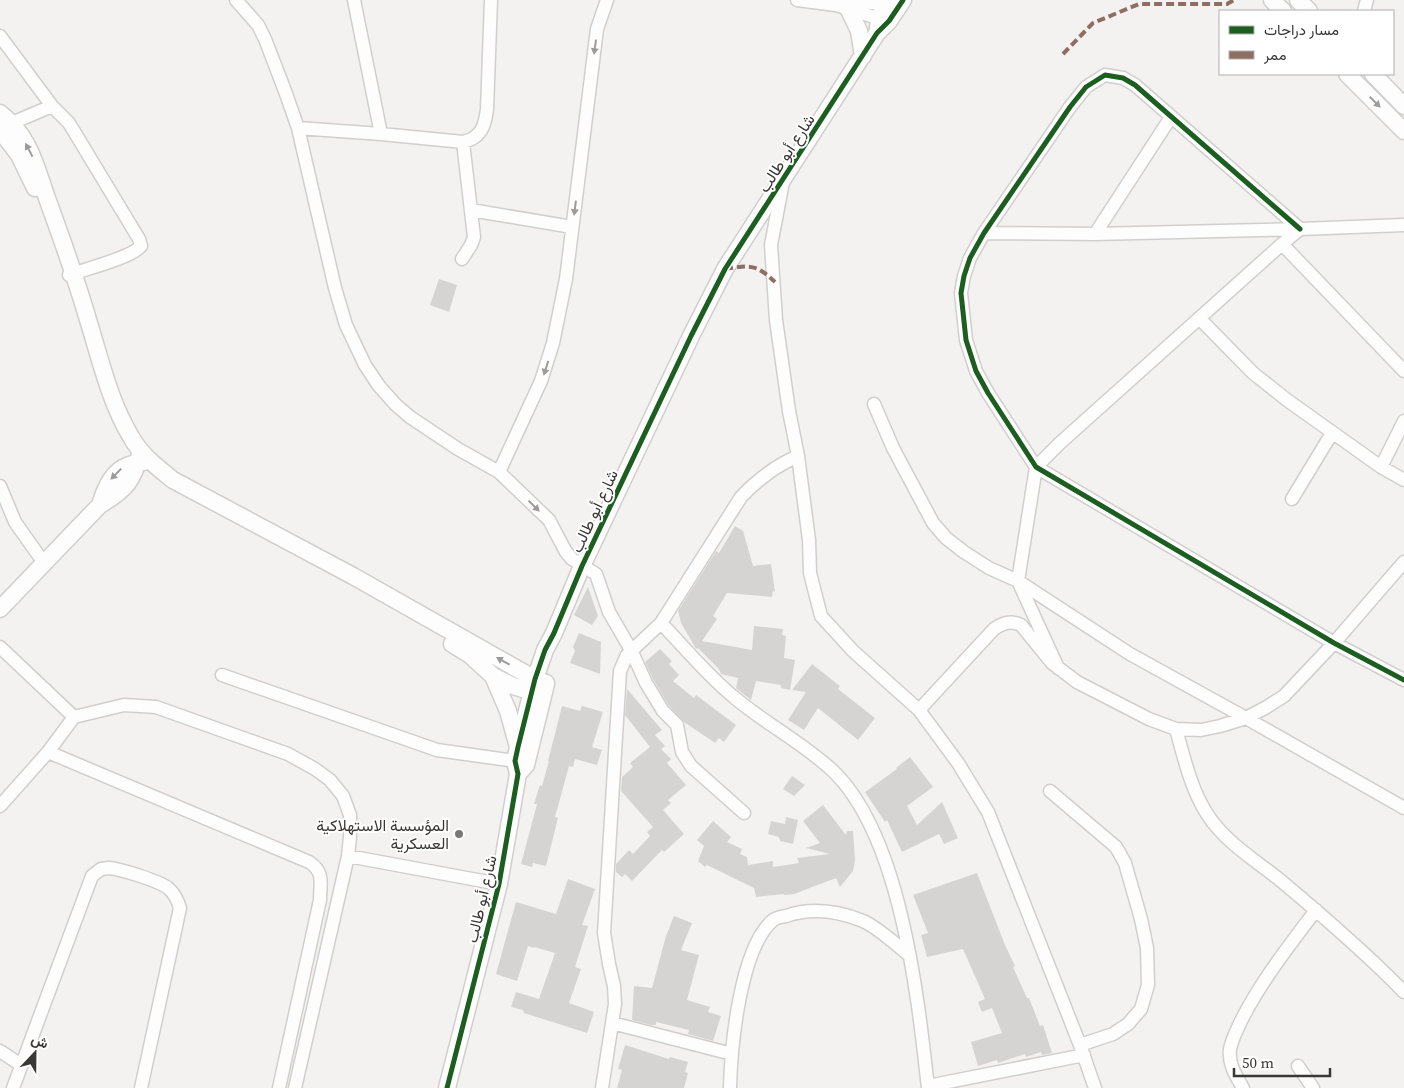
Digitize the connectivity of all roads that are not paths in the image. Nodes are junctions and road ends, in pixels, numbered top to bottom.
1 (236, 0) edge
2 (354, 0) edge
3 (491, 0) edge
4 (607, 0) edge
5 (797, 0) edge
6 (1272, 0) edge
7 (1298, 0) edge
8 (843, 7) junction
9 (1283, 10) edge
10 (1308, 10) edge
11 (888, 12) edge
12 (0, 36) edge
13 (862, 56) junction
14 (1348, 75) edge
15 (1374, 75) edge
16 (1381, 75) edge
17 (1404, 87) edge
18 (52, 106) junction
19 (1404, 106) edge
20 (1171, 117) junction
21 (4, 122) edge
22 (298, 128) junction
23 (1404, 131) edge
24 (381, 134) junction
25 (463, 142) junction
26 (783, 179) junction
27 (471, 210) junction
28 (1404, 225) edge
29 (572, 227) junction
30 (1300, 229) junction
31 (984, 233) junction
32 (1095, 234) junction
33 (1282, 244) junction
34 (462, 259) dead end
35 (72, 274) junction
36 (1199, 318) junction
37 (1404, 371) edge
38 (874, 404) dead end
39 (1404, 421) edge
40 (1332, 433) junction
41 (798, 456) junction
42 (142, 458) junction
43 (1381, 467) junction
44 (1036, 468) junction
45 (499, 472) junction
46 (1404, 480) edge
47 (0, 486) edge
48 (1292, 499) dead end
49 (1404, 562) edge
50 (44, 563) junction
51 (582, 566) junction
52 (1018, 581) junction
53 (0, 609) edge
54 (661, 622) junction
55 (1334, 643) junction
56 (0, 647) edge
57 (631, 650) junction
58 (1058, 668) junction
59 (222, 676) dead end
60 (493, 676) junction
61 (1404, 680) edge
62 (539, 687) junction
63 (919, 710) junction
64 (74, 717) junction
65 (1246, 718) junction
66 (1176, 729) junction
67 (48, 752) junction
68 (517, 761) junction
69 (1050, 791) dead end
70 (0, 806) edge
71 (1404, 808) edge
72 (744, 812) dead end
73 (348, 856) junction
74 (500, 884) junction
75 (1316, 910) junction
76 (909, 955) junction
77 (1404, 992) edge
78 (612, 1023) junction
79 (1082, 1050) junction
80 (0, 1051) edge
81 (732, 1054) junction
82 (21, 1065) junction
83 (1298, 1066) dead end
84 (928, 1087) edge
85 (13, 1088) edge
86 (141, 1088) edge
87 (279, 1088) edge
88 (295, 1088) edge
89 (446, 1088) edge
90 (602, 1088) edge
91 (730, 1088) edge
92 (1095, 1088) edge
93 (1243, 1088) edge
94 (1313, 1088) edge

1 - 22 street
2 - 24 street
3 - 25 street
4 -> 29 street
5 - 8 street
6 - 9 street
7 - 10 street
8 - 11 street
8 - 13 street
11 - 13 street, شارع أبو طالب
12 - 18 street
13 - 26 street, شارع أبو طالب
14 -> 23 street
15 - 19 street
16 - 17 street
18 - 21 street
18 - 35 street
20 - 30 street
20 - 31 street
20 - 32 street
21 - 35 street
22 - 24 street
22 - 45 street
24 - 25 street
25 - 27 street
26 - 41 street
26 - 51 street, شارع أبو طالب
27 - 29 street
27 - 34 street
28 - 30 street
29 -> 45 street
30 - 32 street
30 - 33 street
31 - 32 street
31 - 44 street
33 - 36 street
33 - 37 street
35 - 42 street
36 - 40 street
36 - 44 street
38 - 52 street
39 - 43 street
40 - 43 street
40 - 48 street
41 - 54 street
41 - 63 street
42 - 50 street
42 - 60 street
62 -> 42 street
43 - 46 street
44 - 52 street
44 - 55 street
45 -> 51 street
47 - 50 street
49 - 55 street
50 - 53 street
51 - 57 street
51 - 62 street, شارع أبو طالب
52 - 58 street
52 - 65 street
54 - 57 street
54 - 76 street
55 - 61 street
55 - 65 street
56 - 64 street
57 - 72 street
57 - 78 street
58 - 63 street
58 - 66 street
59 - 68 street
60 - 62 street
60 - 68 street
62 - 68 street, شارع أبو طالب
62 - 68 street, شارع أبو طالب
63 - 79 street
64 - 67 street
64 - 73 street
65 - 66 street
65 - 71 street
66 - 75 street
67 - 70 street
67 - 87 street
68 - 74 street, شارع أبو طالب
69 - 79 street
73 - 74 street
73 - 88 street
74 - 89 street, شارع أبو طالب
75 - 77 street
75 - 93 street
76 - 81 street
76 - 84 street
78 - 81 street
78 - 90 street
79 - 84 street
79 - 92 street
80 - 82 street
81 - 91 street
82 - 85 street
82 - 86 street
83 - 94 street

